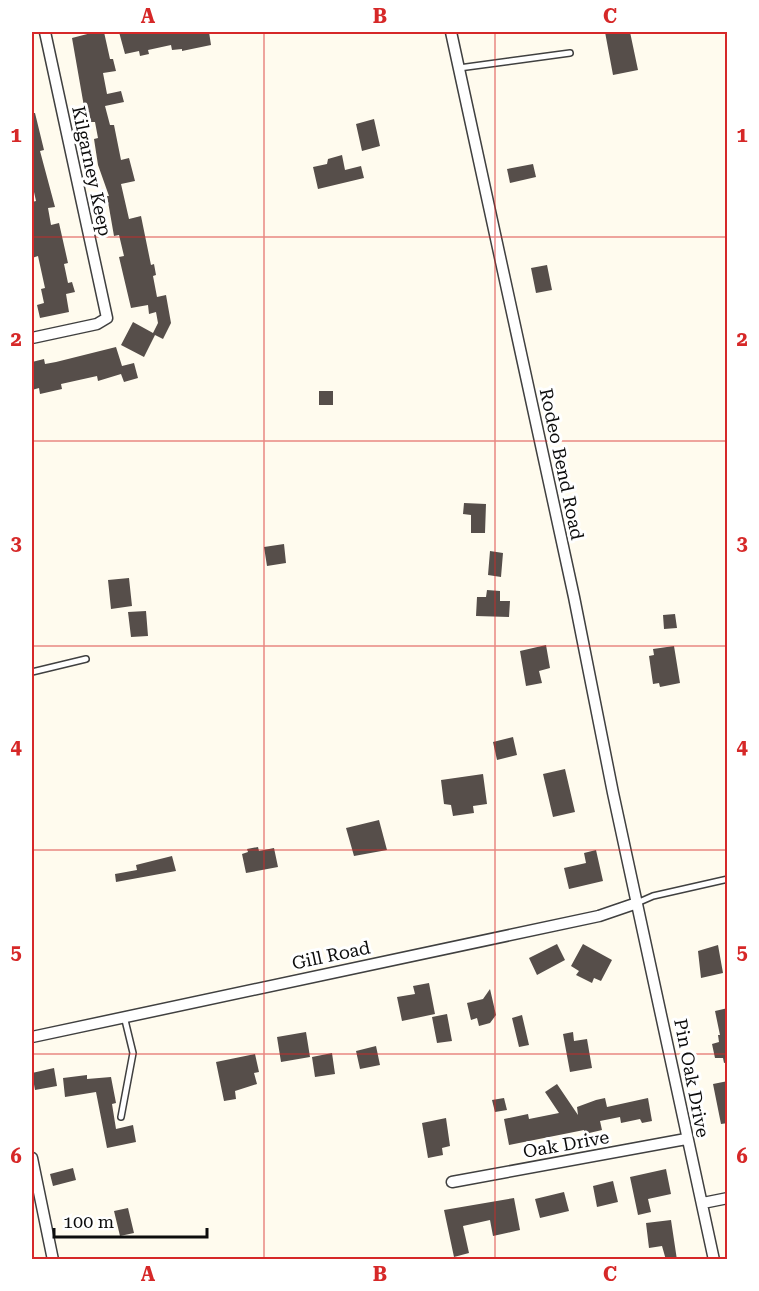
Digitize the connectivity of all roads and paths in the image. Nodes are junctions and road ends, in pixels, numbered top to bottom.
1 (45, 32) edge
2 (451, 32) edge
3 (570, 53) dead end
4 (459, 69) junction
5 (32, 338) edge
6 (86, 659) dead end
7 (32, 672) edge
8 (728, 879) edge
9 (637, 903) junction
10 (124, 1016) junction
11 (32, 1037) edge
12 (122, 1117) dead end
13 (686, 1139) junction
14 (32, 1158) edge
15 (452, 1182) dead end
16 (728, 1198) edge
17 (703, 1203) junction
18 (53, 1260) edge
19 (714, 1260) edge

1 - 5 street, Kilgarney Keep
2 - 4 street, Rodeo Bend Road
3 - 4 lane
4 - 9 street, Rodeo Bend Road
6 - 7 lane
8 - 9 lane
9 - 10 street, Gill Road
9 - 13 street, Pin Oak Drive
10 - 11 street, Gill Road
10 - 12 lane
13 - 15 street, Oak Drive
13 - 17 street, Pin Oak Drive
14 - 18 street
16 - 17 street
17 - 19 street, Pin Oak Drive

